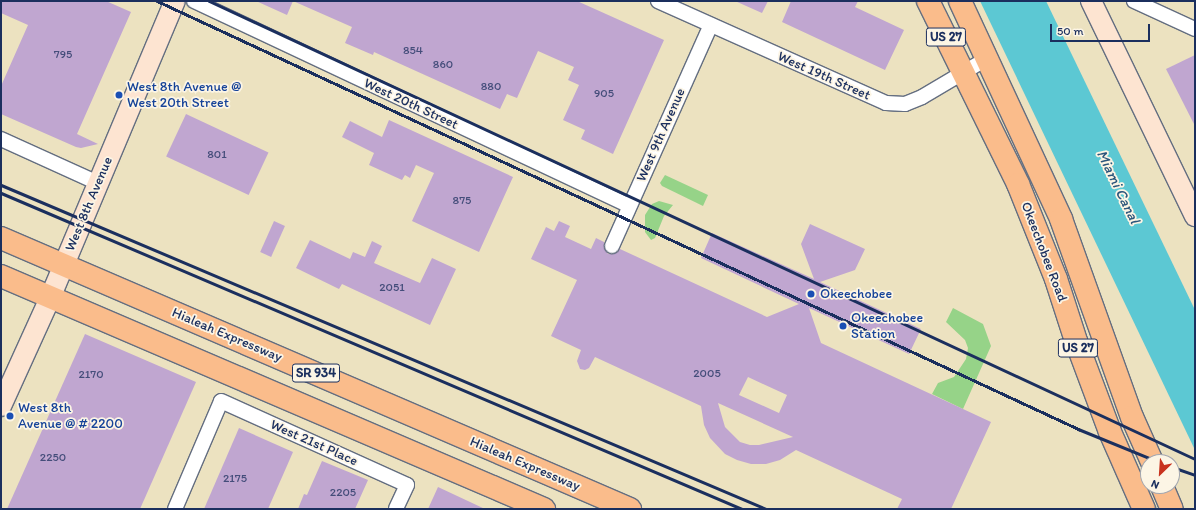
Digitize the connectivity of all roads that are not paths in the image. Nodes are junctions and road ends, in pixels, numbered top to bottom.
1 (175, 1) edge
2 (194, 1) edge
3 (658, 1) edge
4 (928, 1) edge
5 (960, 1) edge
6 (1091, 1) edge
7 (1134, 1) edge
8 (711, 26) junction
9 (1195, 29) edge
10 (988, 58) junction
11 (963, 73) junction
12 (1, 139) edge
13 (98, 183) junction
14 (629, 206) junction
15 (1195, 216) edge
16 (1, 238) edge
17 (612, 246) dead end
18 (64, 264) junction
19 (1, 276) edge
20 (50, 298) junction
21 (1, 406) edge
22 (1148, 454) edge
23 (1165, 494) edge
24 (175, 509) edge
25 (396, 509) edge
26 (544, 509) edge
27 (630, 509) edge
28 (1144, 509) edge
29 (1172, 509) edge

1 - 13 street, West 8th Avenue
2 - 14 street, West 20th Street
3 - 8 street, West 19th Street
4 - 11 main road, Okeechobee Road / US 27
5 - 10 main road, Okeechobee Road / US 27
6 - 15 street
7 - 9 street
8 - 11 street, West 19th Street
8 - 14 street, West 9th Avenue
10 - 11 street, West 19th Street
10 - 22 main road, Okeechobee Road / US 27
11 - 28 main road, Okeechobee Road / US 27
12 - 13 street
13 - 18 street, West 8th Avenue
14 - 17 street, West 9th Avenue
16 - 18 main road, Hialeah Expressway / SR 934
18 - 20 street, West 8th Avenue
18 - 27 main road, Hialeah Expressway / SR 934
19 - 20 main road, SR 934
20 - 21 street, West 8th Avenue
20 - 26 main road, SR 934
23 - 29 main road
24 - 25 street, West 21st Place

